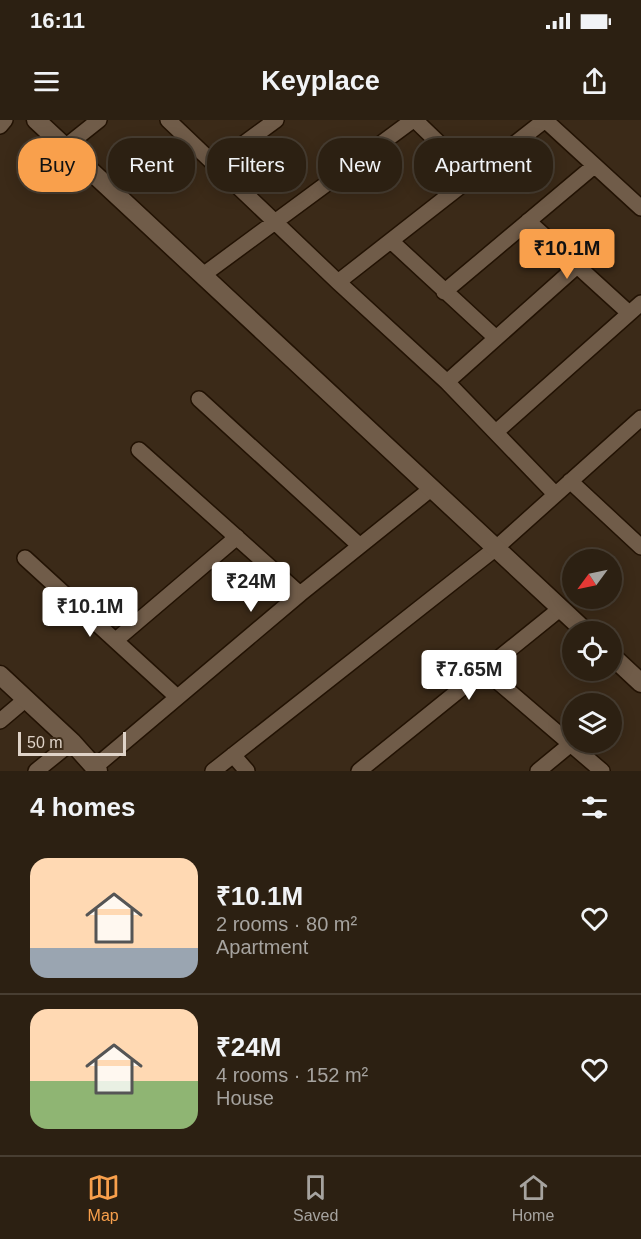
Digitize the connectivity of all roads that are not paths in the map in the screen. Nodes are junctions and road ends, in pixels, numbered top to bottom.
1 (5, 120) edge
2 (36, 120) edge
3 (99, 120) edge
4 (168, 120) edge
5 (276, 120) edge
6 (414, 120) edge
7 (545, 120) edge
8 (0, 126) edge
9 (55, 138) edge
10 (76, 138) edge
11 (251, 138) edge
12 (433, 138) edge
13 (523, 138) edge
14 (207, 156) edge
15 (594, 166) junction
16 (96, 176) edge
17 (244, 192) edge
18 (455, 192) edge
19 (641, 208) edge
20 (528, 221) junction
21 (275, 222) junction
22 (391, 241) junction
23 (577, 266) junction
24 (202, 275) junction
25 (338, 282) junction
26 (444, 292) junction
27 (641, 303) edge
28 (629, 314) junction
29 (496, 338) junction
30 (447, 382) junction
31 (199, 399) dead end
32 (641, 418) edge
33 (496, 432) junction
34 (139, 450) dead end
35 (570, 481) junction
36 (432, 488) junction
37 (555, 494) junction
38 (237, 537) junction
39 (360, 546) junction
40 (496, 548) junction
41 (641, 548) edge
42 (25, 558) dead end
43 (300, 594) junction
44 (561, 608) junction
45 (575, 621) edge
46 (116, 640) junction
47 (622, 665) edge
48 (483, 669) junction
49 (0, 675) edge
50 (641, 682) edge
51 (176, 696) junction
52 (26, 699) junction
53 (0, 721) edge
54 (562, 735) edge
55 (72, 742) junction
56 (562, 751) edge
57 (583, 753) edge
58 (233, 755) junction
59 (96, 769) edge
60 (361, 770) edge
61 (36, 771) edge
62 (213, 771) edge
63 (247, 771) edge
64 (538, 771) edge
65 (602, 771) edge

1 - 8 street
2 - 9 street
3 - 10 street
4 - 14 street
5 - 11 street
6 - 12 street
6 - 21 street
7 - 13 street
7 - 15 street
15 - 19 street
15 - 20 street
16 - 24 street
17 - 21 street
18 - 22 street
20 - 23 street
20 - 26 street
21 - 24 street
21 - 25 street
22 - 25 street
22 - 26 street
23 - 28 street
23 - 29 street
24 - 36 street
25 - 30 street
26 - 29 street
27 - 28 street
28 - 33 street
29 - 30 street
30 - 33 street
31 - 39 street
32 - 35 street
33 - 37 street
34 - 38 street
35 - 37 street
35 - 41 street
36 - 39 street
36 - 40 street
37 - 40 street
38 - 43 street
38 - 46 street
39 - 43 street
40 - 44 street
40 - 58 street
42 - 46 street
43 - 51 street
44 - 45 street
44 - 48 street
46 - 51 street
47 - 50 street
48 - 54 street
48 - 60 street
49 - 52 street
51 - 59 street
52 - 53 street
52 - 55 street
55 - 59 street
55 - 61 street
56 - 64 street
57 - 65 street
58 - 62 street
58 - 63 street

